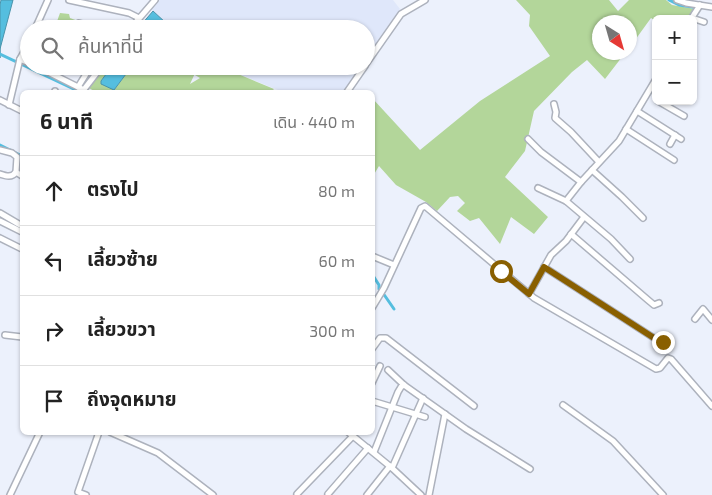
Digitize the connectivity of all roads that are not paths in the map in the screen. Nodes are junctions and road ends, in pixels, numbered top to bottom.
1 (38, 0) edge
2 (69, 0) edge
3 (155, 0) edge
4 (412, 0) edge
5 (426, 0) edge
6 (677, 0) edge
7 (46, 3) edge
8 (699, 7) junction
9 (712, 7) edge
10 (410, 9) junction
11 (694, 15) edge
12 (139, 18) joint
13 (39, 20) edge
14 (697, 20) edge
15 (704, 22) dead end
16 (375, 52) edge
17 (20, 61) edge
18 (53, 75) edge
19 (87, 75) edge
20 (93, 75) edge
21 (359, 75) edge
22 (652, 87) edge
23 (81, 90) edge
24 (348, 90) edge
25 (647, 95) junction
26 (652, 98) edge
27 (0, 100) edge
28 (9, 104) junction
29 (554, 104) dead end
30 (664, 105) edge
31 (20, 110) edge
32 (637, 111) junction
33 (684, 116) dead end
34 (626, 129) junction
35 (675, 135) junction
36 (681, 139) dead end
37 (528, 140) dead end
38 (670, 144) dead end
39 (0, 150) edge
40 (674, 160) dead end
41 (599, 162) junction
42 (592, 170) junction
43 (16, 172) junction
44 (0, 174) edge
45 (20, 175) edge
46 (581, 182) junction
47 (538, 188) dead end
48 (566, 201) junction
49 (0, 213) edge
50 (584, 217) junction
51 (643, 218) dead end
52 (0, 221) edge
53 (20, 225) edge
54 (20, 231) edge
55 (571, 234) junction
56 (0, 238) edge
57 (20, 248) edge
58 (375, 257) edge
59 (630, 259) dead end
60 (394, 266) junction
61 (544, 267) junction
62 (529, 294) junction
63 (375, 303) edge
64 (659, 303) dead end
65 (695, 318) dead end
66 (712, 320) edge
67 (5, 335) dead end
68 (20, 337) edge
69 (663, 342) dead end
70 (375, 345) edge
71 (380, 366) dead end
72 (388, 370) dead end
73 (375, 377) edge
74 (404, 384) junction
75 (424, 398) junction
76 (375, 402) edge
77 (563, 405) dead end
78 (474, 406) dead end
79 (712, 406) edge
80 (392, 407) junction
81 (417, 414) junction
82 (444, 414) junction
83 (425, 417) dead end
84 (39, 435) edge
85 (98, 435) edge
86 (117, 435) edge
87 (349, 435) edge
88 (351, 435) edge
89 (368, 448) junction
90 (374, 452) junction
91 (391, 467) junction
92 (530, 469) dead end
93 (297, 494) dead end
94 (328, 494) dead end
95 (10, 495) edge
96 (86, 495) edge
97 (213, 495) edge
98 (367, 495) edge
99 (421, 495) edge
100 (429, 495) edge
101 (663, 495) edge

1 - 7 street
2 - 12 street
3 - 12 street
4 - 10 street
5 - 10 street
6 - 8 street
7 - 13 street
8 - 9 street
8 - 11 street
10 - 16 street
14 - 15 street
17 - 28 street
18 - 23 street
19 - 23 street
20 - 23 street
21 - 24 street
22 - 25 street
25 - 26 street
25 - 32 street
27 - 28 street
28 - 31 street
29 - 41 street
30 - 33 street
32 - 34 street
32 - 35 street
34 - 40 street
34 - 41 street
35 - 36 street
35 - 38 street
37 - 46 street
39 - 43 street
41 - 42 street
42 - 46 street
42 - 51 street
43 - 44 street
43 - 45 street
46 - 48 street
47 - 48 street
48 - 50 street
49 - 53 street
50 - 55 street
50 - 59 street
52 - 54 street
55 - 61 street
55 - 64 street
56 - 57 street
58 - 60 street
60 - 62 street
60 - 63 street
61 - 62 street
61 - 69 street
62 - 79 street
65 - 66 street
67 - 68 street
70 - 78 street
71 - 73 street
72 - 74 street
74 - 75 street
74 - 80 street
75 - 81 street
75 - 82 street
76 - 80 street
77 - 101 street
80 - 81 street
80 - 90 street
81 - 83 street
81 - 91 street
82 - 92 street
82 - 100 street
84 - 95 street
85 - 96 street
86 - 97 street
87 - 93 street
88 - 89 street
89 - 90 street
89 - 94 street
90 - 91 street
91 - 98 street
91 - 99 street

